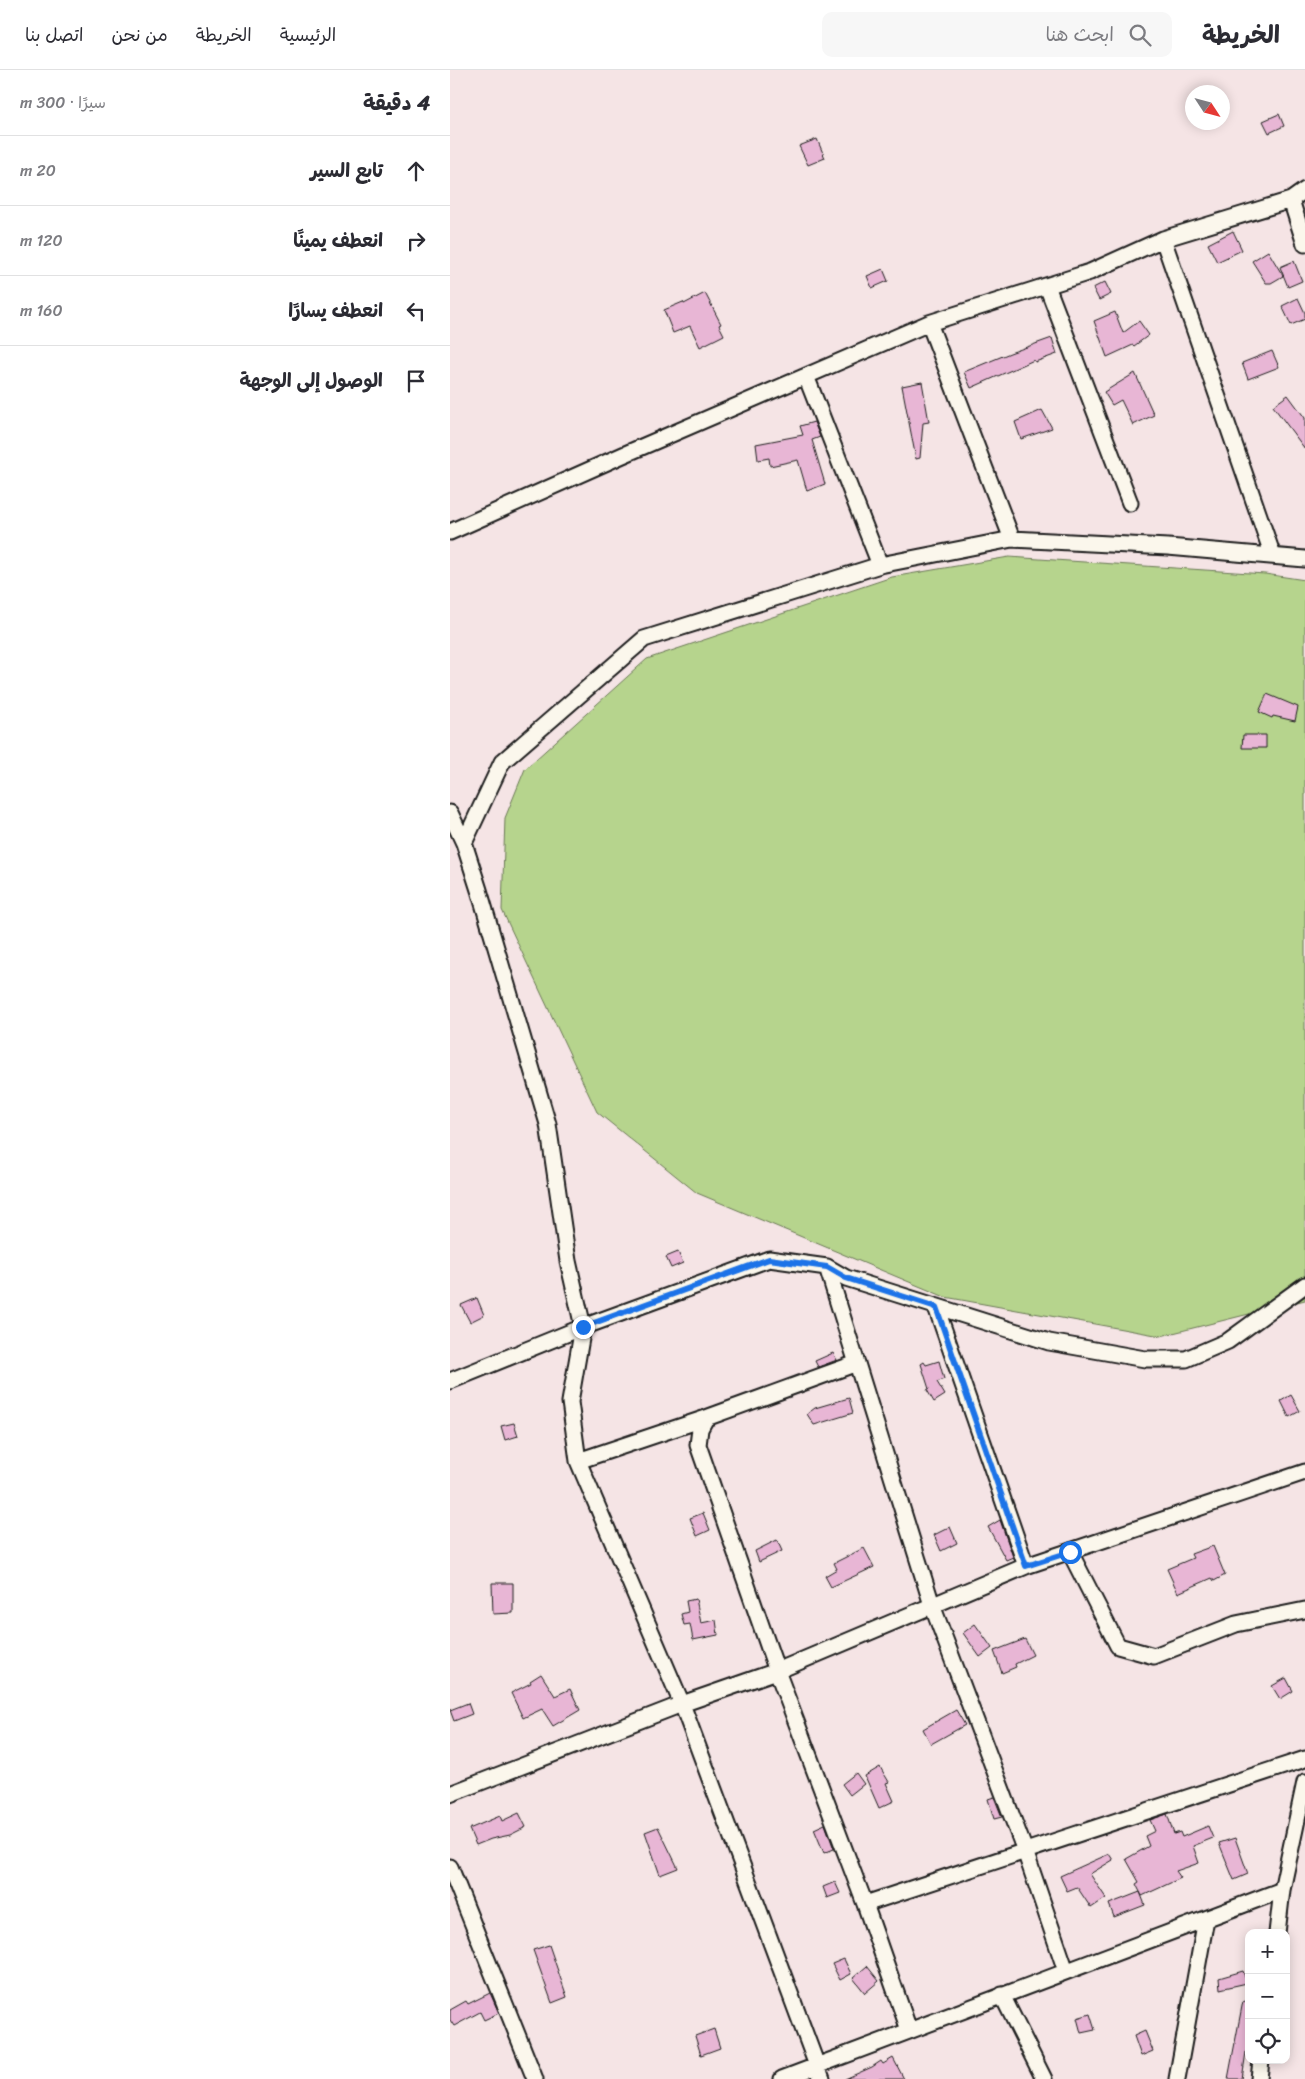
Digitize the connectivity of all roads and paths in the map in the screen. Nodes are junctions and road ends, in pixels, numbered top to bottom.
1 (1305, 190) edge
2 (1291, 200) junction
3 (1164, 239) junction
4 (1305, 244) edge
5 (1048, 286) junction
6 (929, 323) junction
7 (806, 376) junction
8 (1130, 503) dead end
9 (450, 532) edge
10 (1012, 539) junction
11 (1273, 556) junction
12 (1305, 559) edge
13 (880, 565) junction
14 (450, 813) edge
15 (464, 843) junction
16 (827, 1267) junction
17 (1305, 1286) edge
18 (936, 1307) junction
19 (583, 1327) junction
20 (857, 1363) junction
21 (450, 1381) edge
22 (706, 1418) junction
23 (578, 1461) junction
24 (1305, 1472) edge
25 (1070, 1552) junction
26 (1026, 1566) junction
27 (932, 1606) junction
28 (1305, 1610) edge
29 (777, 1671) junction
30 (682, 1704) junction
31 (1305, 1759) edge
32 (1305, 1782) edge
33 (450, 1794) edge
34 (1302, 1814) edge
35 (1026, 1851) junction
36 (450, 1867) edge
37 (1282, 1890) junction
38 (865, 1904) junction
39 (1206, 1919) junction
40 (1277, 1929) edge
41 (1066, 1971) junction
42 (1002, 1996) junction
43 (909, 2030) junction
44 (1261, 2064) edge
45 (819, 2072) edge
46 (535, 2079) edge
47 (782, 2079) edge
48 (1044, 2079) edge
49 (1177, 2079) edge
50 (1259, 2079) edge

1 - 2 street
2 - 3 street
2 - 4 street
3 - 5 street
3 - 11 street
5 - 6 street
5 - 8 street
6 - 7 street
6 - 10 street
7 - 9 street
7 - 13 street
10 - 11 street
10 - 13 street
11 - 12 street
13 - 15 street
14 - 15 street
15 - 19 street
16 - 18 street
16 - 19 street
16 - 20 street
17 - 18 street
18 - 26 street
19 - 21 street
19 - 23 street
20 - 22 street
20 - 27 street
22 - 23 street
22 - 29 street
23 - 30 street
24 - 25 street
25 - 26 street
25 - 28 street
26 - 27 street
27 - 29 street
27 - 35 street
29 - 30 street
29 - 38 street
30 - 33 street
30 - 45 street
31 - 35 street
32 - 34 street
34 - 37 street
35 - 38 street
35 - 41 street
36 - 46 street
37 - 39 street
37 - 40 street
38 - 43 street
39 - 41 street
39 - 49 street
41 - 42 street
42 - 43 street
42 - 48 street
43 - 45 street
44 - 50 street
45 - 47 street

